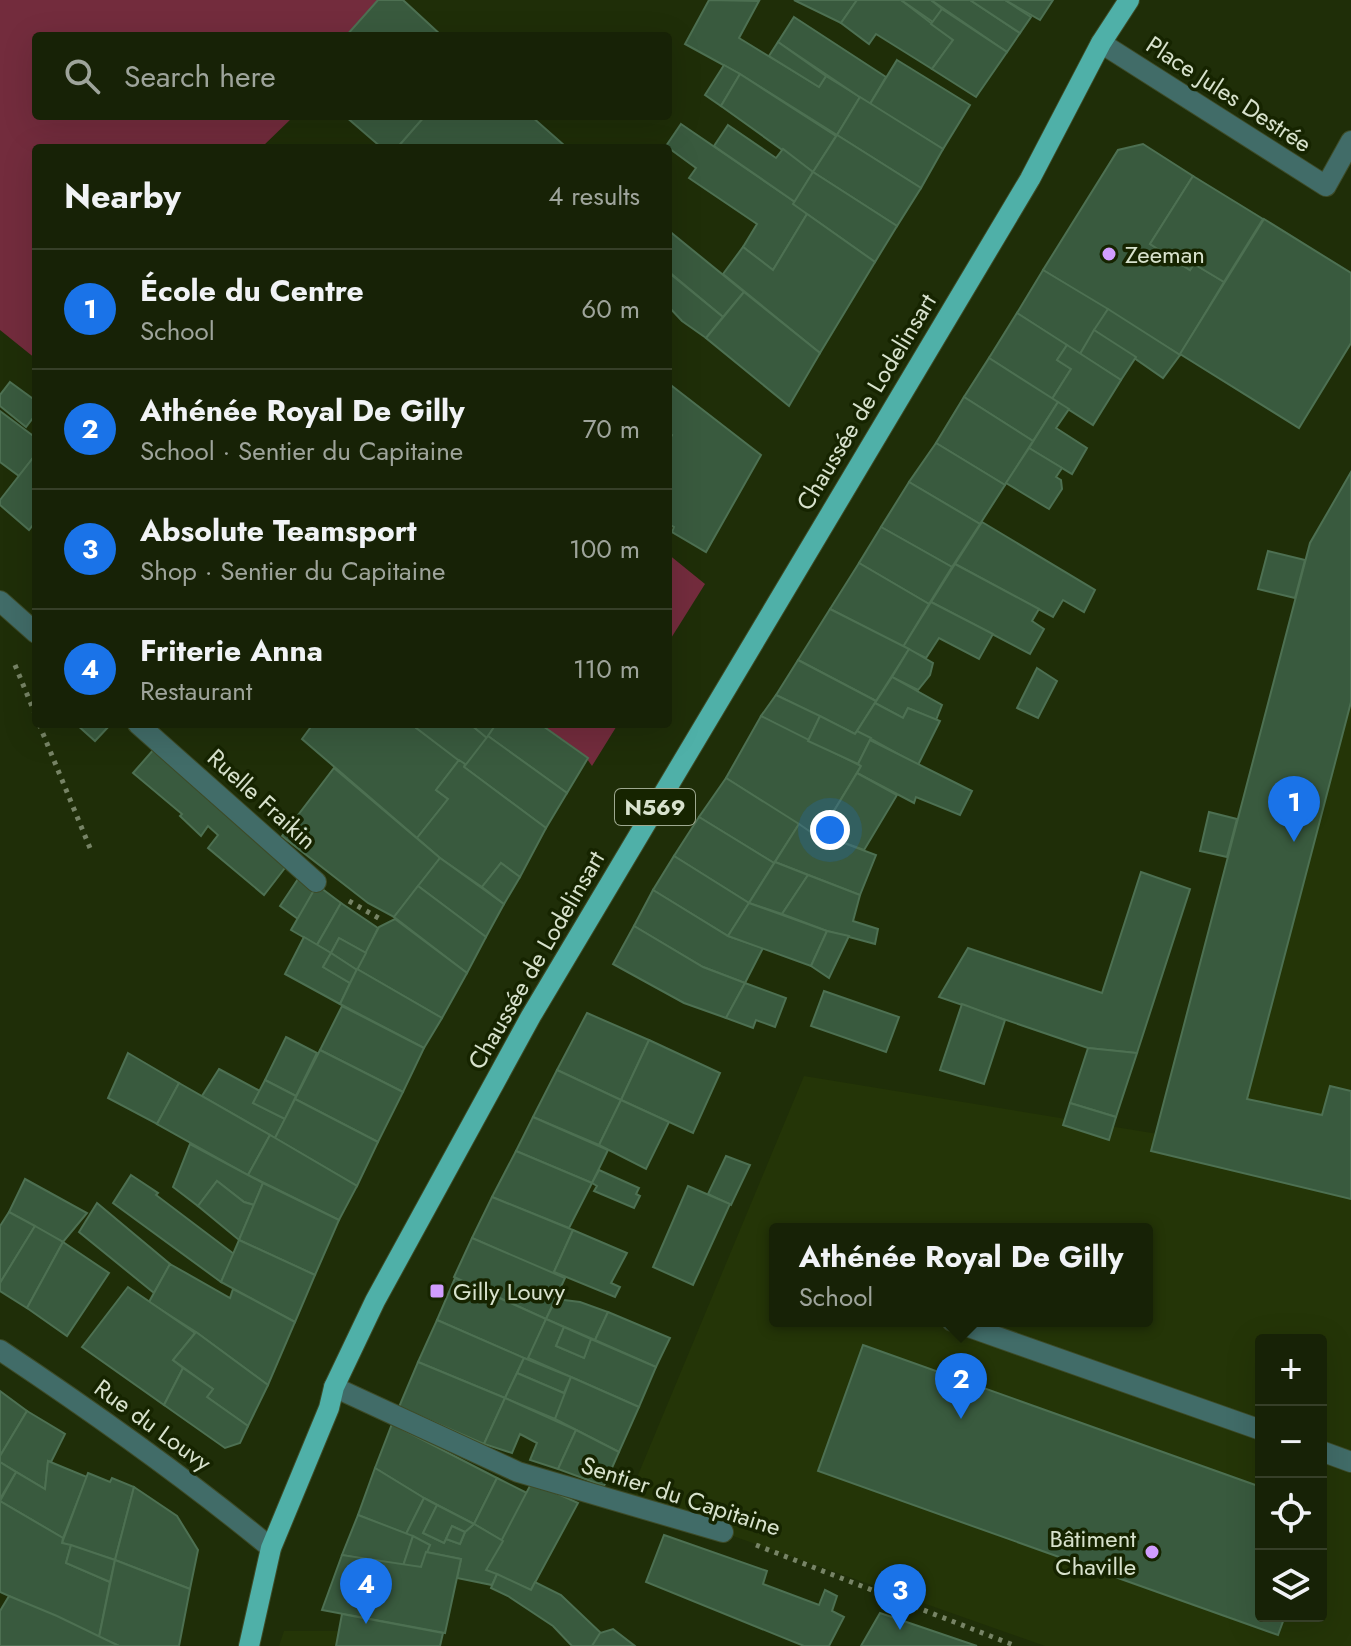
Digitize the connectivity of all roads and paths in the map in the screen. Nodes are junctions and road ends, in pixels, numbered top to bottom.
1 (1129, 0) edge
2 (1101, 43) junction
3 (1351, 141) edge
4 (0, 601) edge
5 (32, 629) edge
6 (12, 658) dead end
7 (32, 706) edge
8 (41, 728) edge
9 (143, 728) edge
10 (90, 848) dead end
11 (316, 882) dead end
12 (969, 1327) edge
13 (0, 1350) edge
14 (334, 1387) junction
15 (1255, 1428) edge
16 (1327, 1453) edge
17 (1351, 1462) edge
18 (723, 1532) joint
19 (271, 1548) junction
20 (249, 1646) edge
21 (1016, 1646) edge

1 - 2 main road, Chaussée de Lodelinsart / N569
2 - 3 street, Place Jules Destrée
2 - 14 main road, Chaussée de Lodelinsart / N569
4 - 5 street
6 - 7 path
8 - 10 path
9 - 11 street, Ruelle Fraikin
12 - 15 street
13 - 19 street, Rue du Louvy
14 - 18 street, Sentier du Capitaine
14 - 19 main road, Chaussée de Lodelinsart / N569
16 - 17 street
18 - 21 path, Sentier du Capitaine
19 - 20 main road, Chaussée de Lodelinsart / N569

